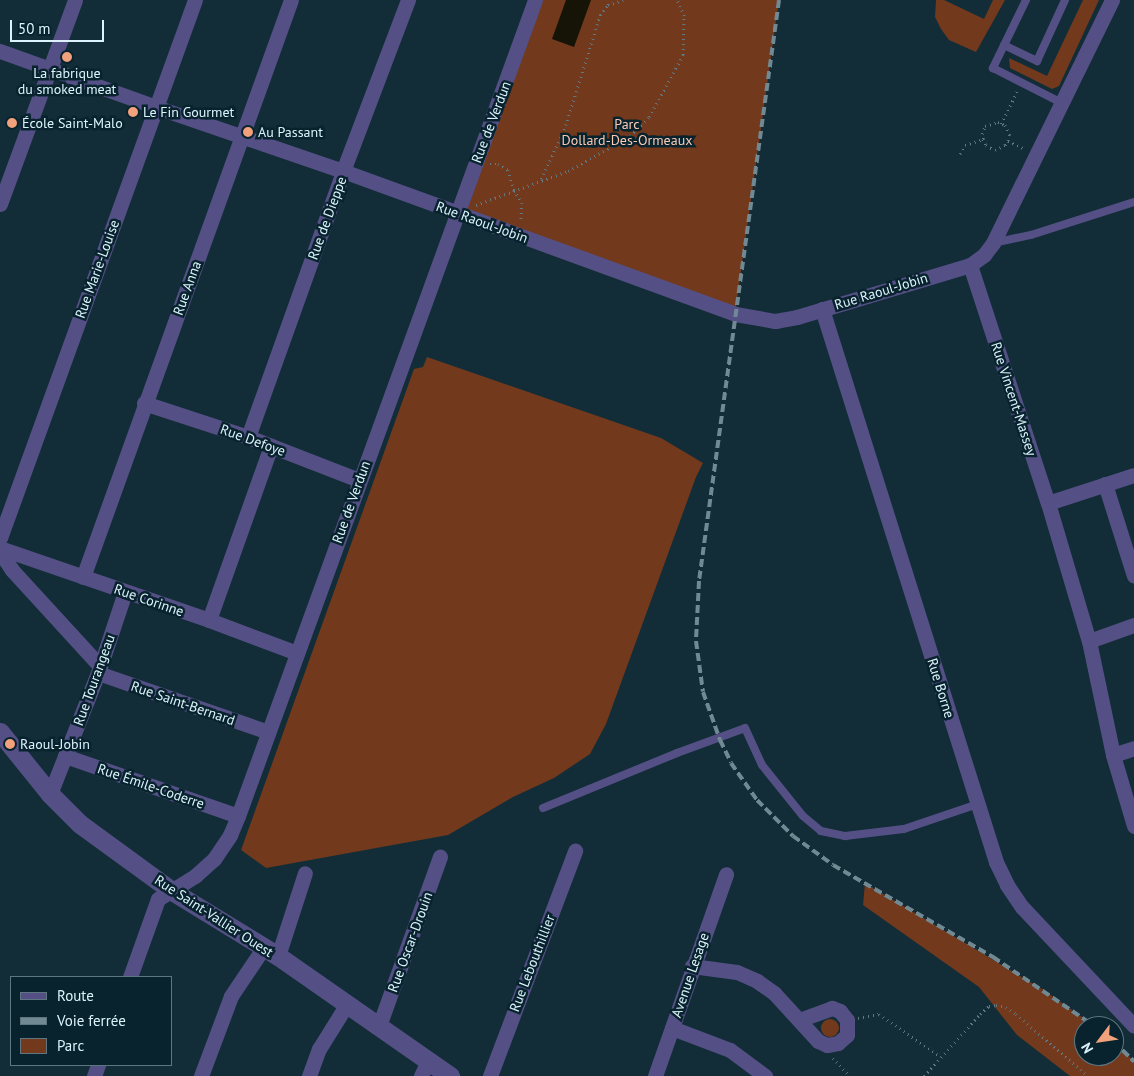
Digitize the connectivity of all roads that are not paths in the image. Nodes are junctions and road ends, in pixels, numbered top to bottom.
1 (75, 0) edge
2 (195, 0) edge
3 (291, 0) edge
4 (408, 0) edge
5 (535, 0) edge
6 (1026, 0) edge
7 (1065, 0) edge
8 (1112, 0) edge
9 (1004, 45) junction
10 (0, 51) edge
11 (50, 68) junction
12 (1062, 103) junction
13 (156, 107) junction
14 (242, 137) junction
15 (343, 171) junction
16 (1134, 202) edge
17 (0, 204) edge
18 (457, 214) junction
19 (993, 243) junction
20 (970, 264) junction
21 (822, 309) junction
22 (144, 404) junction
23 (248, 436) junction
24 (271, 446) junction
25 (1134, 476) edge
26 (359, 480) junction
27 (1105, 484) junction
28 (1048, 503) junction
29 (0, 538) edge
30 (0, 548) edge
31 (0, 552) edge
32 (1134, 576) edge
33 (83, 577) junction
34 (125, 592) junction
35 (209, 620) junction
36 (1134, 625) edge
37 (1089, 641) junction
38 (297, 654) junction
39 (99, 669) junction
40 (0, 732) edge
41 (268, 732) junction
42 (1134, 748) edge
43 (1113, 755) junction
44 (65, 756) junction
45 (50, 794) junction
46 (978, 804) junction
47 (543, 808) dead end
48 (238, 816) junction
49 (1134, 826) edge
50 (575, 851) dead end
51 (440, 857) dead end
52 (306, 873) dead end
53 (726, 874) dead end
54 (172, 892) junction
55 (271, 951) junction
56 (692, 966) junction
57 (130, 976) edge
58 (347, 1004) junction
59 (799, 1020) junction
60 (379, 1026) junction
61 (1134, 1026) edge
62 (672, 1028) junction
63 (424, 1069) edge
64 (201, 1076) edge
65 (309, 1076) edge
66 (450, 1076) edge
67 (490, 1076) edge
68 (655, 1076) edge
69 (764, 1076) edge

1 - 11 street
2 - 13 street, Rue Marie-Louise
3 - 14 street, Rue Anna
4 - 15 street, Rue de Dieppe
5 - 18 street, Rue de Verdun
6 - 9 lane
7 - 9 lane
8 - 12 street
9 - 12 lane
10 - 11 street, Rue Raoul-Jobin
11 - 13 street, Rue Raoul-Jobin
11 - 17 street
12 - 19 street
13 - 14 street, Rue Raoul-Jobin
13 - 29 street, Rue Marie-Louise
14 - 15 street, Rue Raoul-Jobin
14 - 22 street, Rue Anna
15 - 18 street, Rue Raoul-Jobin
15 - 23 street, Rue de Dieppe
16 - 19 lane
18 - 21 street, Rue Raoul-Jobin
18 - 26 street, Rue de Verdun
19 - 20 street
20 - 21 street, Rue Raoul-Jobin
20 - 28 street, Rue Vincent-Massey
21 - 46 street, Rue Borne
22 - 23 street, Rue Defoye
22 - 33 street, Rue Anna
23 - 24 street, Rue Defoye
24 - 26 street, Rue Defoye
24 - 35 street
25 - 27 street
26 - 38 street, Rue de Verdun
27 - 28 street
27 - 32 street
28 - 37 street, Rue Vincent-Massey
30 - 33 street, Rue Corinne
31 - 39 street, Rue Saint-Bernard
33 - 34 street, Rue Corinne
34 - 35 street, Rue Corinne
34 - 39 street, Rue Tourangeau
35 - 38 street, Rue Corinne
36 - 37 street
37 - 43 street, Rue Vincent-Massey
38 - 41 street, Rue de Verdun
39 - 41 street, Rue Saint-Bernard
39 - 44 street, Rue Tourangeau
40 - 45 street, Rue Saint-Vallier Ouest
41 - 48 street, Rue de Verdun
42 - 43 street
43 - 49 street, Rue Vincent-Massey
44 - 45 street, Rue Tourangeau
44 - 48 street, Rue Émile-Coderre
45 - 54 street, Rue Saint-Vallier Ouest
46 - 47 lane
46 - 61 street, Rue Borne
48 - 54 street, Rue de Verdun
50 - 67 street, Rue Lebouthillier
51 - 60 street, Rue Oscar-Drouin
52 - 55 street
53 - 56 street, Avenue Lesage
54 - 55 street, Rue Saint-Vallier Ouest
54 - 57 street, Rue de Verdun
55 - 58 street, Rue Saint-Vallier Ouest
55 - 64 street
56 - 59 street
56 - 62 street, Avenue Lesage
58 - 60 street, Rue Saint-Vallier Ouest
58 - 65 street
59 - 59 street
60 - 63 street, Rue Saint-Vallier Ouest
62 - 68 street, Avenue Lesage
62 - 69 street
63 - 66 street, Rue Saint-Vallier Ouest

